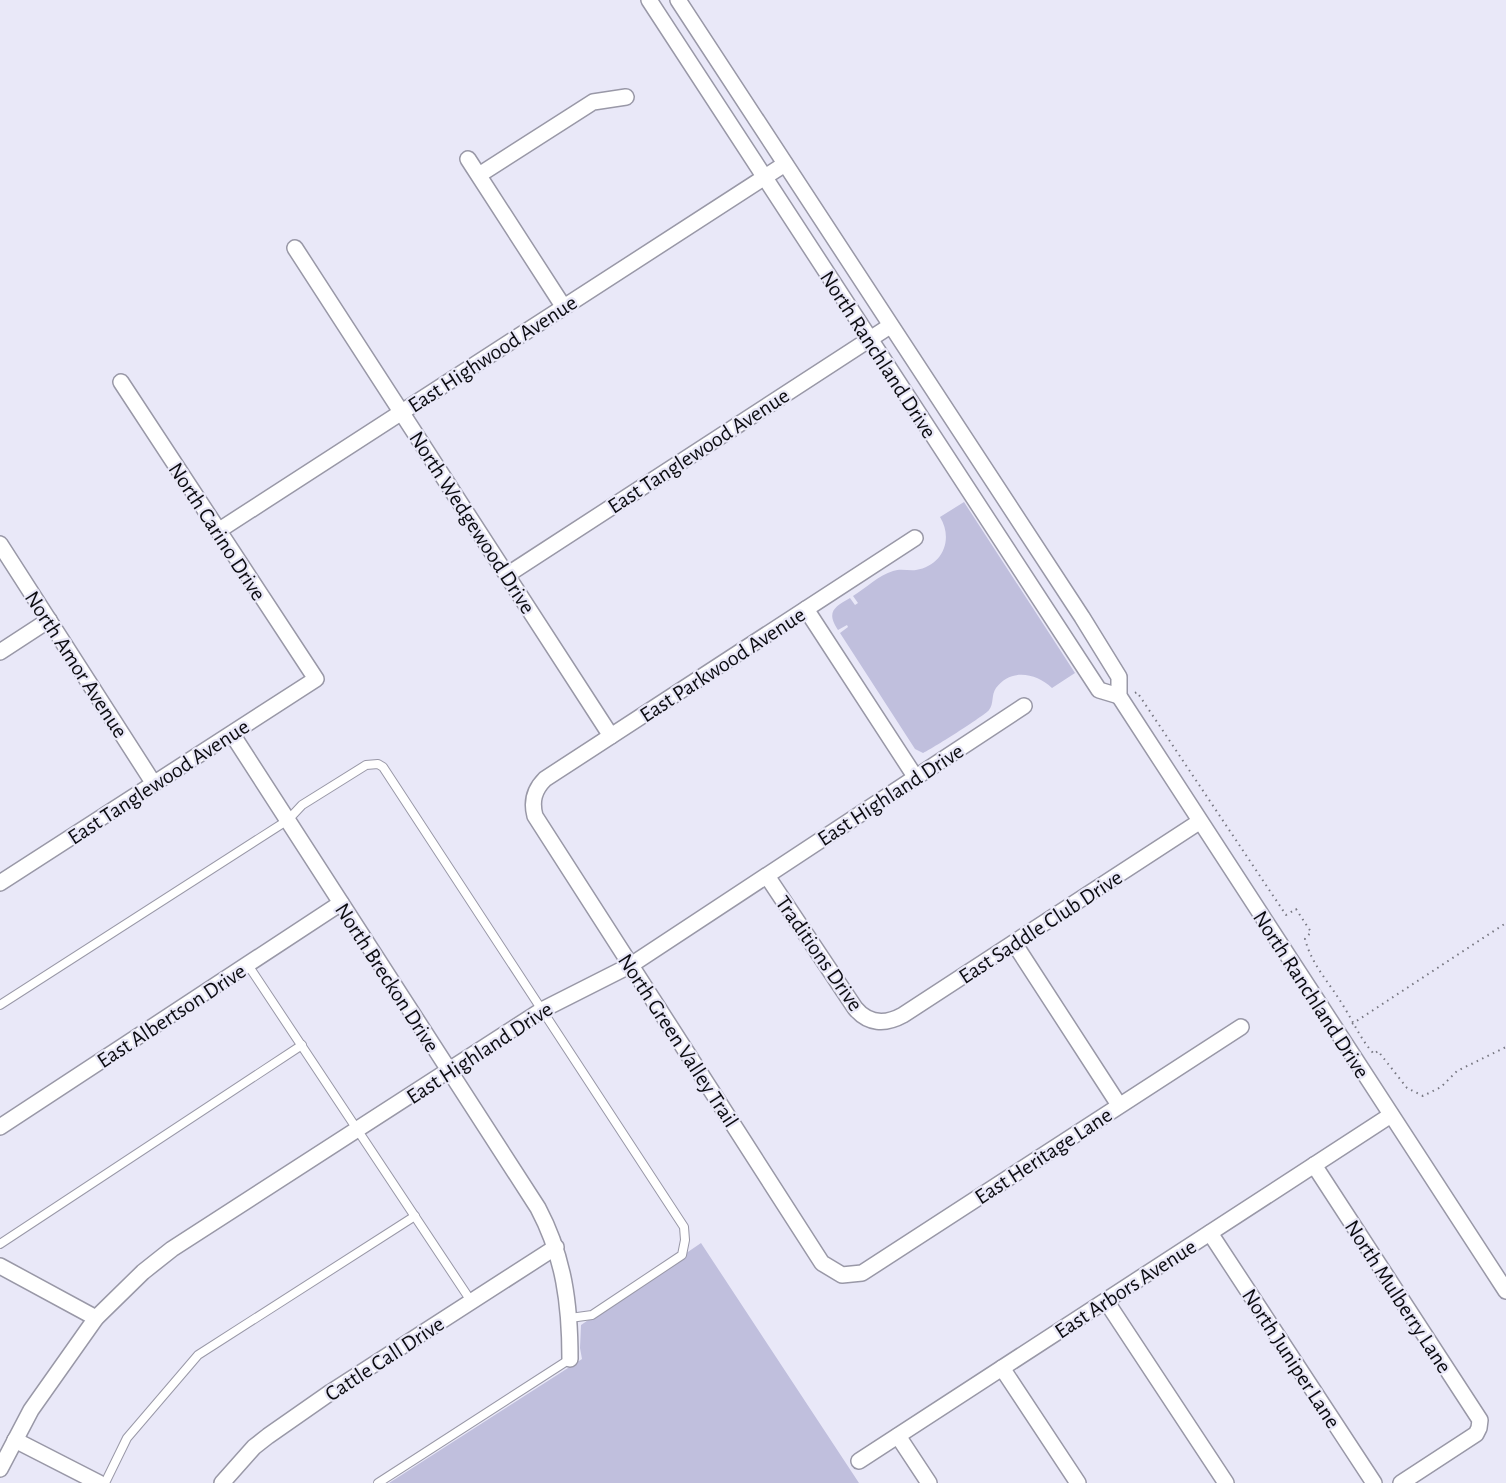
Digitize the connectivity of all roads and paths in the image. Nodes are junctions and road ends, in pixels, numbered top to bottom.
1 (649, 0) edge
2 (678, 0) edge
3 (626, 96) dead end
4 (468, 159) dead end
5 (785, 164) junction
6 (479, 175) junction
7 (766, 177) junction
8 (295, 248) dead end
9 (563, 306) junction
10 (890, 326) junction
11 (869, 340) junction
12 (122, 382) dead end
13 (402, 412) junction
14 (218, 531) junction
15 (915, 538) dead end
16 (0, 544) edge
17 (507, 575) junction
18 (806, 609) junction
19 (49, 620) junction
20 (0, 652) edge
21 (316, 679) joint
22 (1119, 696) junction
23 (1024, 706) dead end
24 (232, 734) junction
25 (611, 736) junction
26 (916, 778) junction
27 (154, 784) junction
28 (534, 794) joint
29 (288, 820) junction
30 (1199, 822) junction
31 (767, 876) junction
32 (0, 883) edge
33 (341, 903) junction
34 (1506, 923) edge
35 (1014, 943) junction
36 (248, 965) junction
37 (631, 965) junction
38 (0, 1005) edge
39 (542, 1010) junction
40 (878, 1022) joint
41 (1352, 1023) junction
42 (1241, 1027) dead end
43 (302, 1045) junction
44 (1506, 1047) edge
45 (448, 1071) junction
46 (1119, 1105) junction
47 (1391, 1114) junction
48 (0, 1126) edge
49 (359, 1130) junction
50 (1314, 1165) junction
51 (415, 1216) junction
52 (1210, 1233) junction
53 (0, 1244) edge
54 (556, 1247) junction
55 (0, 1266) edge
56 (842, 1275) joint
57 (1506, 1291) edge
58 (1106, 1300) junction
59 (471, 1301) junction
60 (96, 1318) junction
61 (570, 1318) junction
62 (570, 1359) joint
63 (1002, 1368) junction
64 (898, 1436) junction
65 (15, 1440) junction
66 (859, 1461) dead end
67 (0, 1468) edge
68 (99, 1483) edge
69 (105, 1483) edge
70 (222, 1483) edge
71 (378, 1483) edge
72 (928, 1483) edge
73 (1078, 1483) edge
74 (1226, 1483) edge
75 (1374, 1483) edge
76 (1401, 1483) edge

1 - 7 street, North Ranchland Drive
2 - 5 street, North Ranchland Drive
3 - 6 street
4 - 6 street
5 - 7 street, East Highwood Avenue
5 - 10 street, North Ranchland Drive
6 - 9 street
7 - 9 street, East Highwood Avenue
7 - 11 street, North Ranchland Drive
8 - 13 street, North Wedgewood Drive
9 - 13 street, East Highwood Avenue
10 - 11 street, East Tanglewood Avenue
10 - 22 street, North Ranchland Drive
11 - 17 street, East Tanglewood Avenue
11 - 22 street, North Ranchland Drive
12 - 14 street, North Carino Drive
13 - 14 street, East Highwood Avenue
13 - 17 street, North Wedgewood Drive
14 - 21 street, North Carino Drive
15 - 18 street, East Parkwood Avenue
16 - 19 street, North Amor Avenue
17 - 25 street, North Wedgewood Drive
18 - 25 street, East Parkwood Avenue
18 - 26 street
19 - 20 street
19 - 27 street, North Amor Avenue
21 - 24 street, East Tanglewood Avenue
22 - 30 street, North Ranchland Drive
22 - 41 path
23 - 26 street, East Highland Drive
24 - 27 street, East Tanglewood Avenue
24 - 29 street, North Breckon Drive
25 - 28 street, East Parkwood Avenue
26 - 31 street, East Highland Drive
27 - 32 street, East Tanglewood Avenue
28 - 37 street, North Green Valley Trail
29 - 33 street, North Breckon Drive
29 - 38 lane
29 - 39 lane
30 - 35 street, East Saddle Club Drive
30 - 47 street, North Ranchland Drive
31 - 37 street, East Highland Drive
31 - 40 street, Traditions Drive
33 - 36 street, East Albertson Drive
33 - 45 street, North Breckon Drive
34 - 41 path
35 - 40 street, East Saddle Club Drive
35 - 46 street
36 - 43 lane
36 - 48 street, East Albertson Drive
37 - 39 street, East Highland Drive
37 - 56 street, North Green Valley Trail
39 - 45 street, East Highland Drive
39 - 61 lane
41 - 44 path
42 - 46 street, East Heritage Lane
43 - 49 lane
43 - 53 lane
45 - 49 street, East Highland Drive
45 - 54 street, North Breckon Drive
46 - 56 street, East Heritage Lane
47 - 50 street, East Arbors Avenue
47 - 57 street, North Ranchland Drive
49 - 51 lane
49 - 60 street, East Highland Drive
50 - 52 street, East Arbors Avenue
50 - 76 street, North Mulberry Lane
51 - 59 lane
51 - 69 lane
52 - 58 street, East Arbors Avenue
52 - 75 street, North Juniper Lane
54 - 59 street, Cattle Call Drive
54 - 61 street, North Breckon Drive
55 - 60 street
58 - 63 street, East Arbors Avenue
58 - 74 street
59 - 70 street, Cattle Call Drive
60 - 65 street, East Highland Drive
61 - 62 street, North Breckon Drive
62 - 71 lane
63 - 64 street, East Arbors Avenue
63 - 73 street
64 - 66 street, East Arbors Avenue
64 - 72 street
65 - 67 street, East Highland Drive
65 - 68 street

